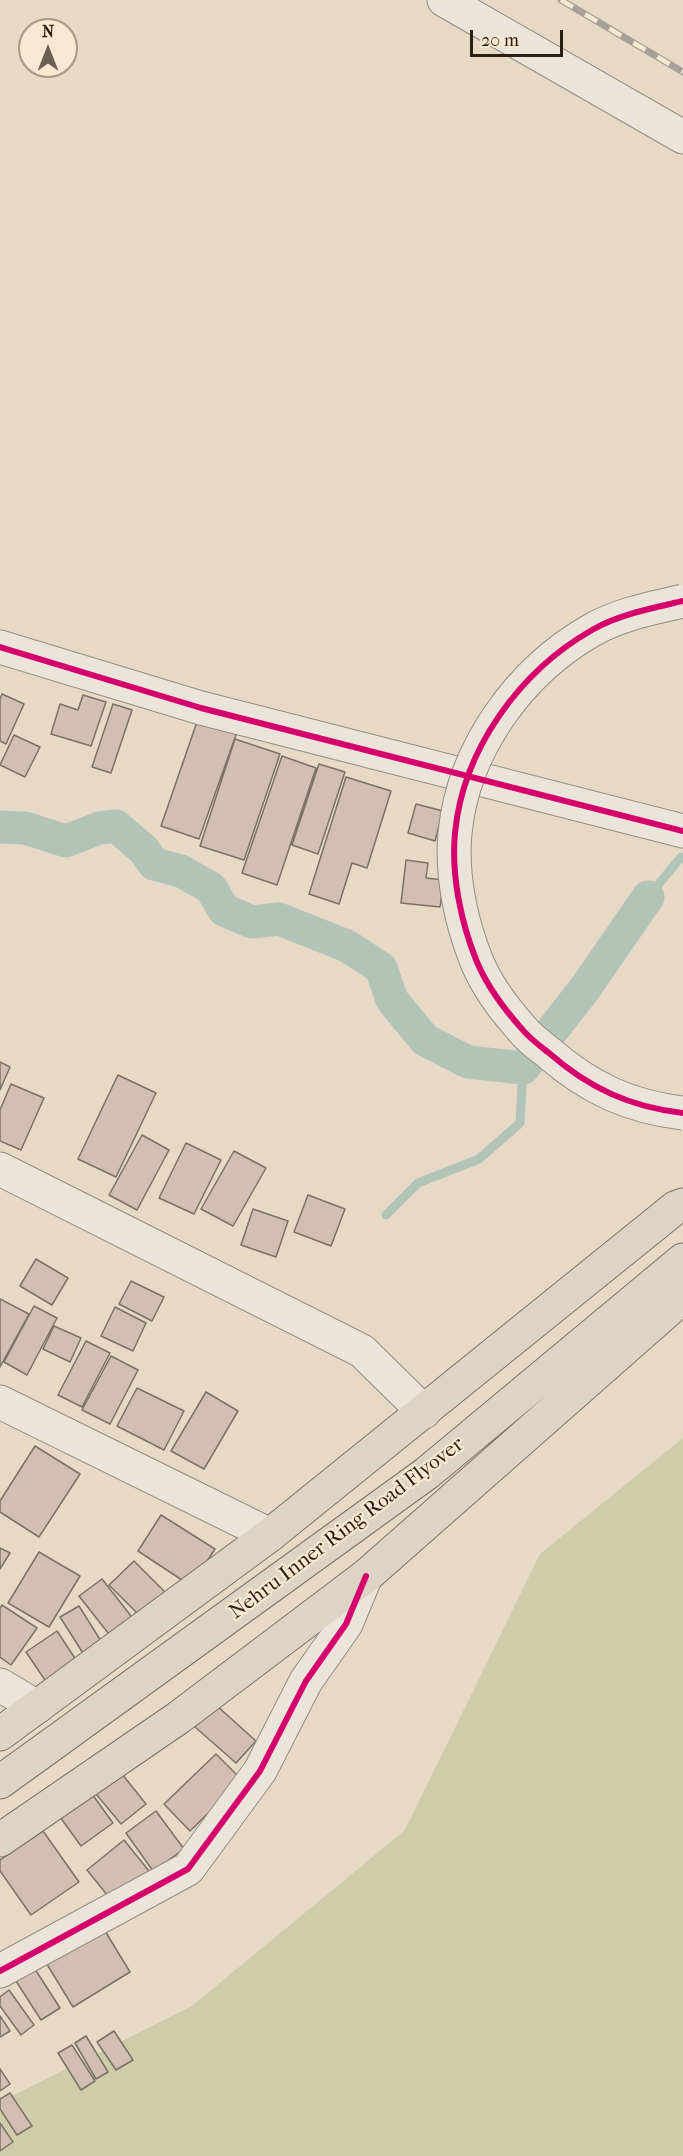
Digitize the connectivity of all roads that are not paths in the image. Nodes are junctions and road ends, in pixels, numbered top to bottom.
1 (444, 0) edge
2 (683, 137) edge
3 (683, 602) edge
4 (0, 647) edge
5 (683, 831) edge
6 (683, 1113) edge
7 (0, 1169) edge
8 (683, 1205) edge
9 (683, 1260) edge
10 (683, 1297) edge
11 (0, 1402) edge
12 (424, 1412) junction
13 (270, 1535) junction
14 (366, 1576) junction
15 (0, 1685) edge
16 (37, 1707) junction
17 (0, 1734) edge
18 (0, 1782) edge
19 (0, 1840) edge
20 (0, 1971) edge

1 - 2 street
3 - 6 street, bridge
4 - 5 street
7 - 12 street
8 - 12 main road
9 - 18 main road, Nehru Inner Ring Road Flyover
10 - 14 main road
11 - 13 street
12 - 13 main road
13 - 16 main road
14 - 19 main road
14 - 20 street
15 - 16 street
16 - 17 main road

